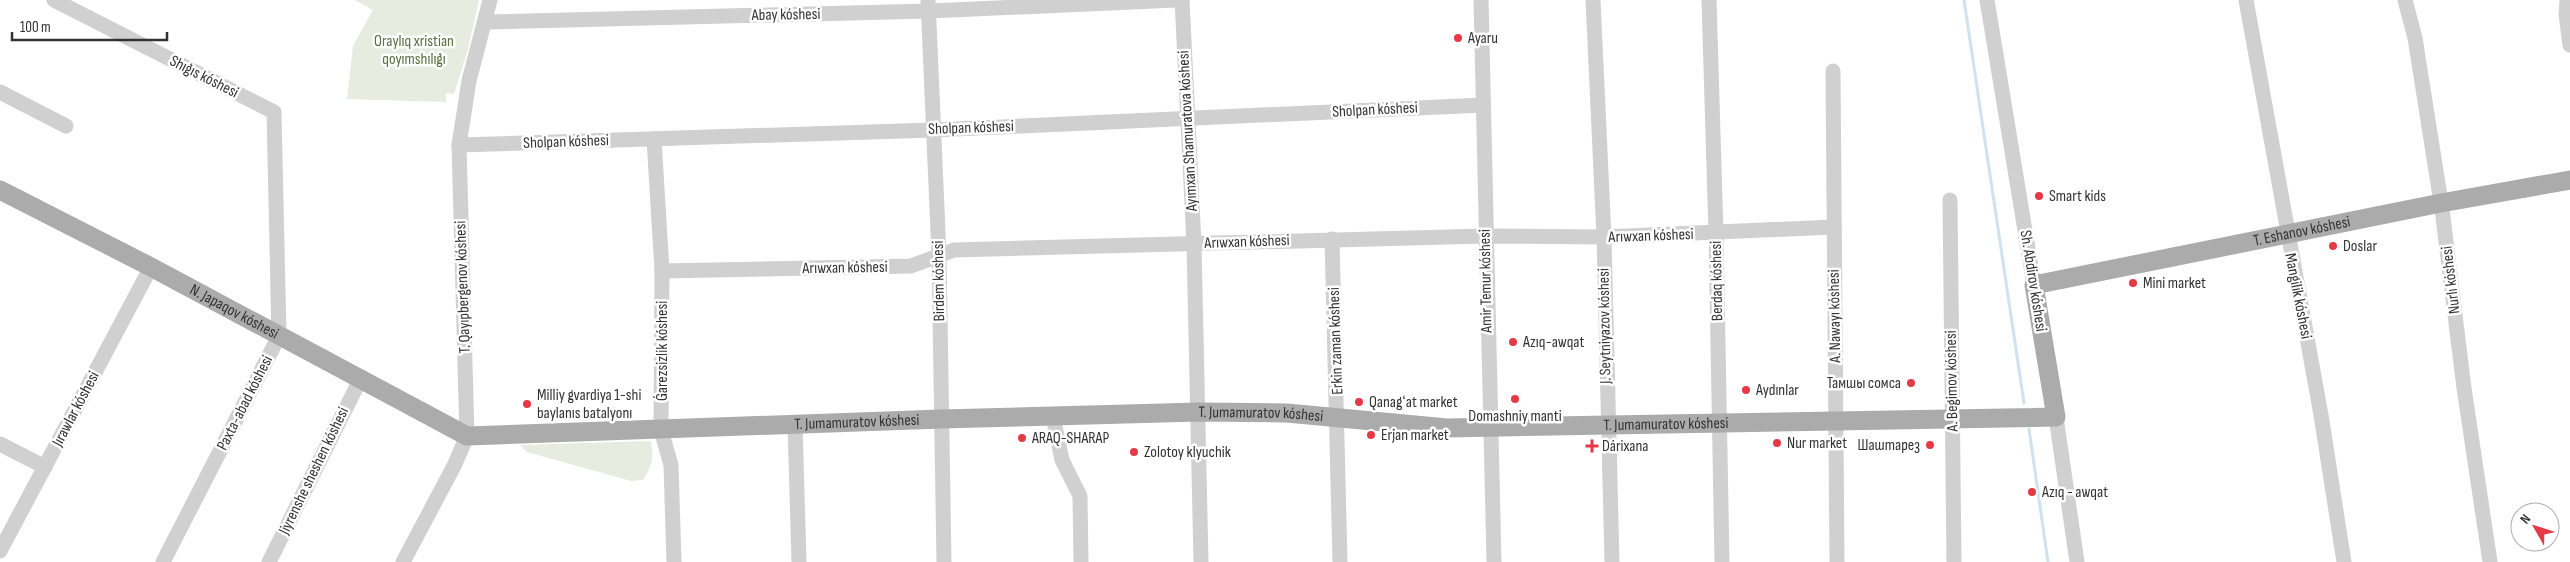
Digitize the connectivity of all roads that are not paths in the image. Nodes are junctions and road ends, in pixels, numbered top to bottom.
1 (54, 0) edge
2 (490, 0) edge
3 (1176, 0) edge
4 (1182, 0) edge
5 (1481, 0) edge
6 (1593, 0) edge
7 (1709, 0) edge
8 (1987, 0) edge
9 (2246, 0) edge
10 (2405, 0) edge
11 (2567, 0) edge
12 (929, 6) edge
13 (485, 22) junction
14 (2570, 45) edge
15 (1833, 71) dead end
16 (0, 92) edge
17 (1483, 105) junction
18 (274, 112) joint
19 (1186, 118) junction
20 (66, 126) dead end
21 (933, 130) junction
22 (654, 139) junction
23 (459, 145) junction
24 (2570, 180) edge
25 (0, 190) edge
26 (1950, 200) dead end
27 (2441, 203) junction
28 (1834, 227) junction
29 (1716, 233) junction
30 (2287, 235) junction
31 (1485, 236) junction
32 (1604, 237) junction
33 (1332, 239) junction
34 (1194, 244) junction
35 (939, 255) junction
36 (151, 267) junction
37 (662, 271) junction
38 (2034, 285) junction
39 (279, 336) junction
40 (360, 380) junction
41 (1199, 412) junction
42 (1053, 417) junction
43 (2056, 417) junction
44 (1338, 418) junction
45 (1952, 418) junction
46 (941, 419) junction
47 (1836, 421) junction
48 (795, 424) junction
49 (1607, 425) junction
50 (1719, 425) junction
51 (1490, 428) junction
52 (661, 430) junction
53 (467, 436) junction
54 (0, 444) edge
55 (45, 467) junction
56 (0, 551) edge
57 (164, 562) edge
58 (269, 562) edge
59 (403, 562) edge
60 (674, 562) edge
61 (799, 562) edge
62 (944, 562) edge
63 (1081, 562) edge
64 (1201, 562) edge
65 (1340, 562) edge
66 (1494, 562) edge
67 (1612, 562) edge
68 (1722, 562) edge
69 (1837, 562) edge
70 (1954, 562) edge
71 (2077, 562) edge
72 (2344, 562) edge
73 (2490, 562) edge

1 - 18 street, Shıǵıs kóshesi
2 - 13 street, T. Qayıpbergenov kóshesi
3 - 12 street, Abay kóshesi
4 - 19 street, Ayımxan Shamuratova kóshesi
5 - 17 street, Amir Temur kóshesi
6 - 32 street, J. Seytniyazov kóshesi
7 - 29 street, Berdaq kóshesi
8 - 38 street, Sh. Abdirov kóshesi
9 - 30 street, Mangilik kóshesi
10 - 27 street, Nurlı kóshesi
11 - 14 street
12 - 13 street, Abay kóshesi
12 - 21 street, Birdem kóshesi
13 - 23 street, T. Qayıpbergenov kóshesi
15 - 28 street, A. Nawayı kóshesi
16 - 20 street
17 - 19 street, Sholpan kóshesi
17 - 31 street, Amir Temur kóshesi
18 - 39 street, Paxta-abad kóshesi
19 - 21 street, Sholpan kóshesi
19 - 34 street, Ayımxan Shamuratova kóshesi
21 - 22 street, Sholpan kóshesi
21 - 35 street, Birdem kóshesi
22 - 23 street, Sholpan kóshesi
22 - 37 street, Ǵarezsizlik kóshesi
23 - 53 street, T. Qayıpbergenov kóshesi
24 - 27 main road, T. Eshanov kóshesi
25 - 36 main road, N. Japaqov kóshesi
26 - 45 street, A. Begimov kóshesi
27 - 30 main road, T. Eshanov kóshesi
27 - 73 street, Nurlı kóshesi
28 - 29 street, Arıwxan kóshesi
28 - 47 street, A. Nawayı kóshesi
29 - 32 street, Arıwxan kóshesi
29 - 50 street, Berdaq kóshesi
30 - 38 main road, T. Eshanov kóshesi
30 - 72 street, Mangilik kóshesi
31 - 32 street, Arıwxan kóshesi
31 - 33 street, Arıwxan kóshesi
31 - 51 street, Amir Temur kóshesi
32 - 49 street, J. Seytniyazov kóshesi
33 - 34 street, Arıwxan kóshesi
33 - 44 street, Erkin zaman kóshesi
34 - 35 street, Arıwxan kóshesi
34 - 41 street, Ayımxan Shamuratova kóshesi
35 - 37 street, Arıwxan kóshesi
35 - 46 street, Birdem kóshesi
36 - 39 main road, N. Japaqov kóshesi
36 - 55 street, Jırawlar kóshesi
37 - 52 street, Ǵarezsizlik kóshesi
38 - 43 main road, Sh. Abdirov kóshesi
39 - 40 main road, N. Japaqov kóshesi
39 - 57 street, Paxta-abad kóshesi
40 - 53 main road, N. Japaqov kóshesi
40 - 58 street, Jiyrenshe sheshen kóshesi
41 - 42 main road, T. Jumamuratov kóshesi
41 - 44 main road, T. Jumamuratov kóshesi
41 - 64 street, Ayımxan Shamuratova kóshesi
42 - 46 main road, T. Jumamuratov kóshesi
42 - 63 street
43 - 45 main road, T. Jumamuratov kóshesi
43 - 71 street, Sh. Abdirov kóshesi
44 - 51 main road, T. Jumamuratov kóshesi
44 - 65 street, Erkin zaman kóshesi
45 - 47 main road, T. Jumamuratov kóshesi
45 - 70 street, A. Begimov kóshesi
46 - 48 main road, T. Jumamuratov kóshesi
46 - 62 street, Birdem kóshesi
47 - 50 main road, T. Jumamuratov kóshesi
47 - 69 street, A. Nawayı kóshesi
48 - 52 main road, T. Jumamuratov kóshesi
48 - 61 street
49 - 50 main road, T. Jumamuratov kóshesi
49 - 51 main road, T. Jumamuratov kóshesi
49 - 67 street, J. Seytniyazov kóshesi
50 - 68 street, Berdaq kóshesi
51 - 66 street, Amir Temur kóshesi
52 - 53 main road, T. Jumamuratov kóshesi
52 - 60 street, Ǵarezsizlik kóshesi
53 - 59 street, T. Qayıpbergenov kóshesi
54 - 55 street
55 - 56 street, Jırawlar kóshesi

